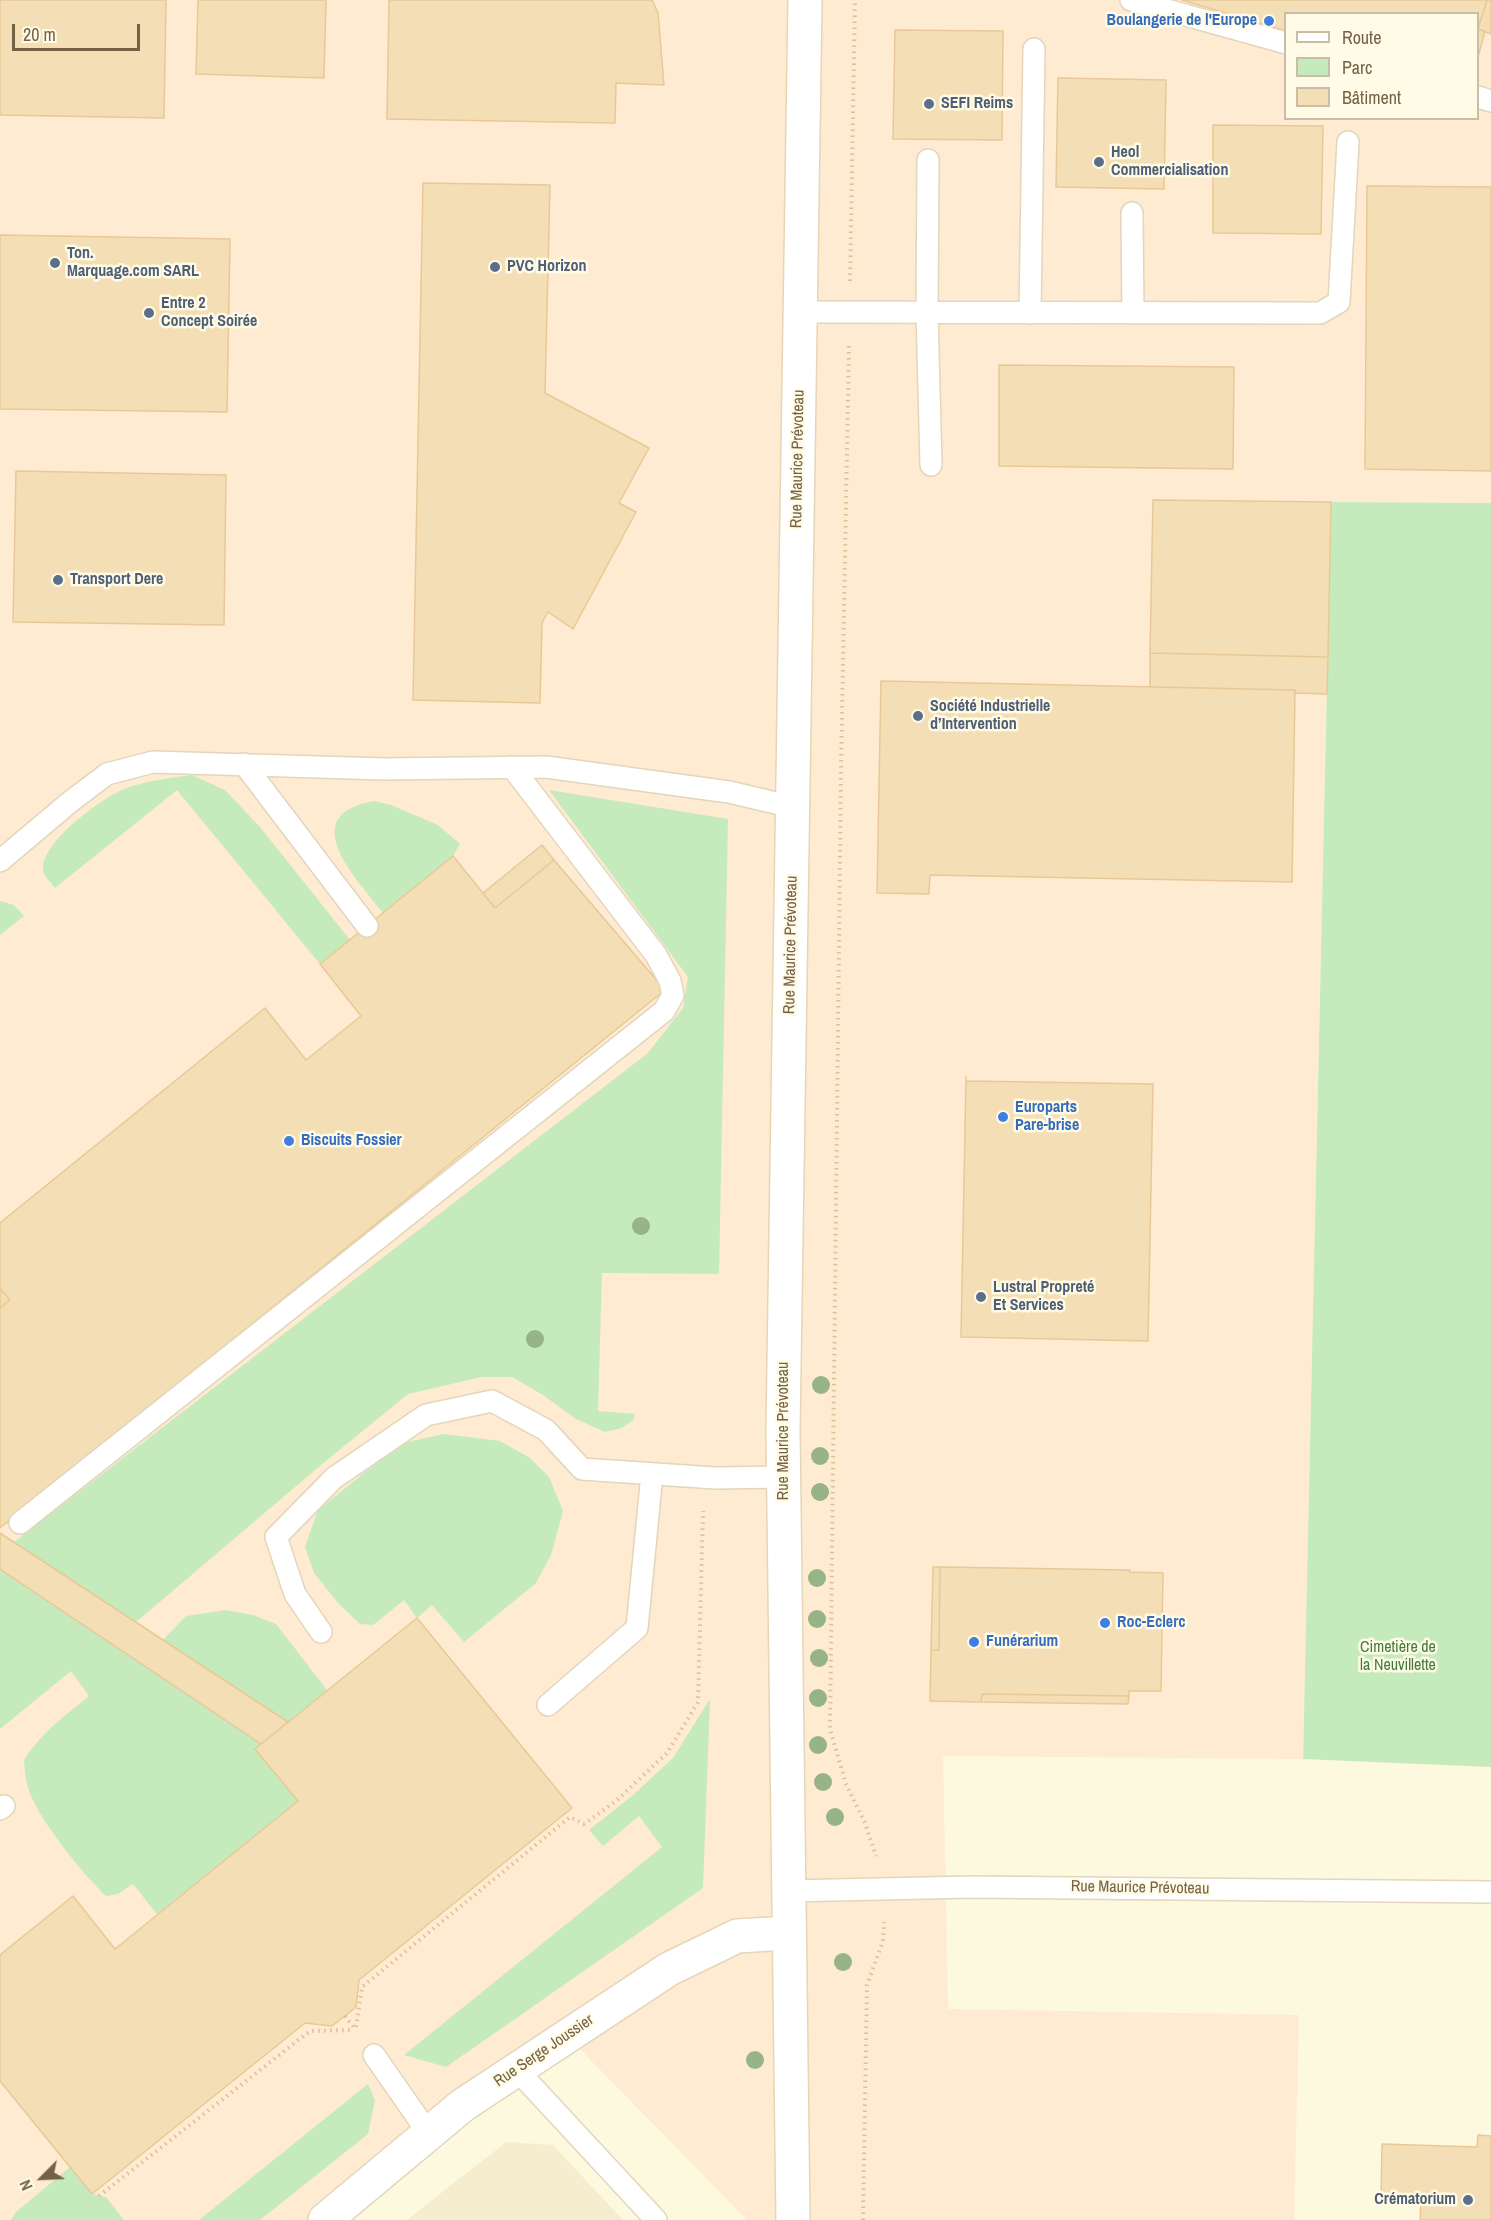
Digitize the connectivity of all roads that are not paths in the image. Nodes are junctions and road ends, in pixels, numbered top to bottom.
1 (804, 0) edge
2 (1131, 0) edge
3 (1284, 42) edge
4 (1034, 49) dead end
5 (1348, 141) dead end
6 (928, 160) dead end
7 (1132, 213) dead end
8 (800, 312) junction
9 (927, 312) junction
10 (1030, 313) junction
11 (1132, 313) junction
12 (931, 465) dead end
13 (244, 764) junction
14 (512, 767) junction
15 (793, 807) junction
16 (1, 858) edge
17 (367, 926) dead end
18 (652, 1474) junction
19 (783, 1478) junction
20 (20, 1523) dead end
21 (321, 1632) dead end
22 (548, 1705) dead end
23 (789, 1891) junction
24 (1491, 1892) edge
25 (789, 1933) junction
26 (374, 2055) dead end
27 (517, 2070) junction
28 (429, 2134) junction
29 (325, 2220) edge
30 (656, 2220) edge
31 (793, 2220) edge

1 - 8 street, Rue Maurice Prévoteau
2 - 3 lane
4 - 10 lane
5 - 11 lane
6 - 9 lane
7 - 11 lane
8 - 9 lane
8 - 15 street, Rue Maurice Prévoteau
9 - 10 lane
9 - 12 lane
10 - 11 lane
13 - 14 lane
13 - 16 lane
13 - 17 lane
14 - 15 lane
14 - 20 lane
15 - 19 street, Rue Maurice Prévoteau
18 - 19 lane
18 - 21 lane
18 - 22 lane
19 - 23 street, Rue Maurice Prévoteau
23 - 24 lane, Rue Maurice Prévoteau
23 - 25 street, Rue Maurice Prévoteau
25 - 27 street, Rue Serge Joussier
25 - 31 street, Rue Maurice Prévoteau
26 - 28 lane
27 - 28 street, Rue Serge Joussier
27 - 30 lane
28 - 29 street, Rue Serge Joussier

